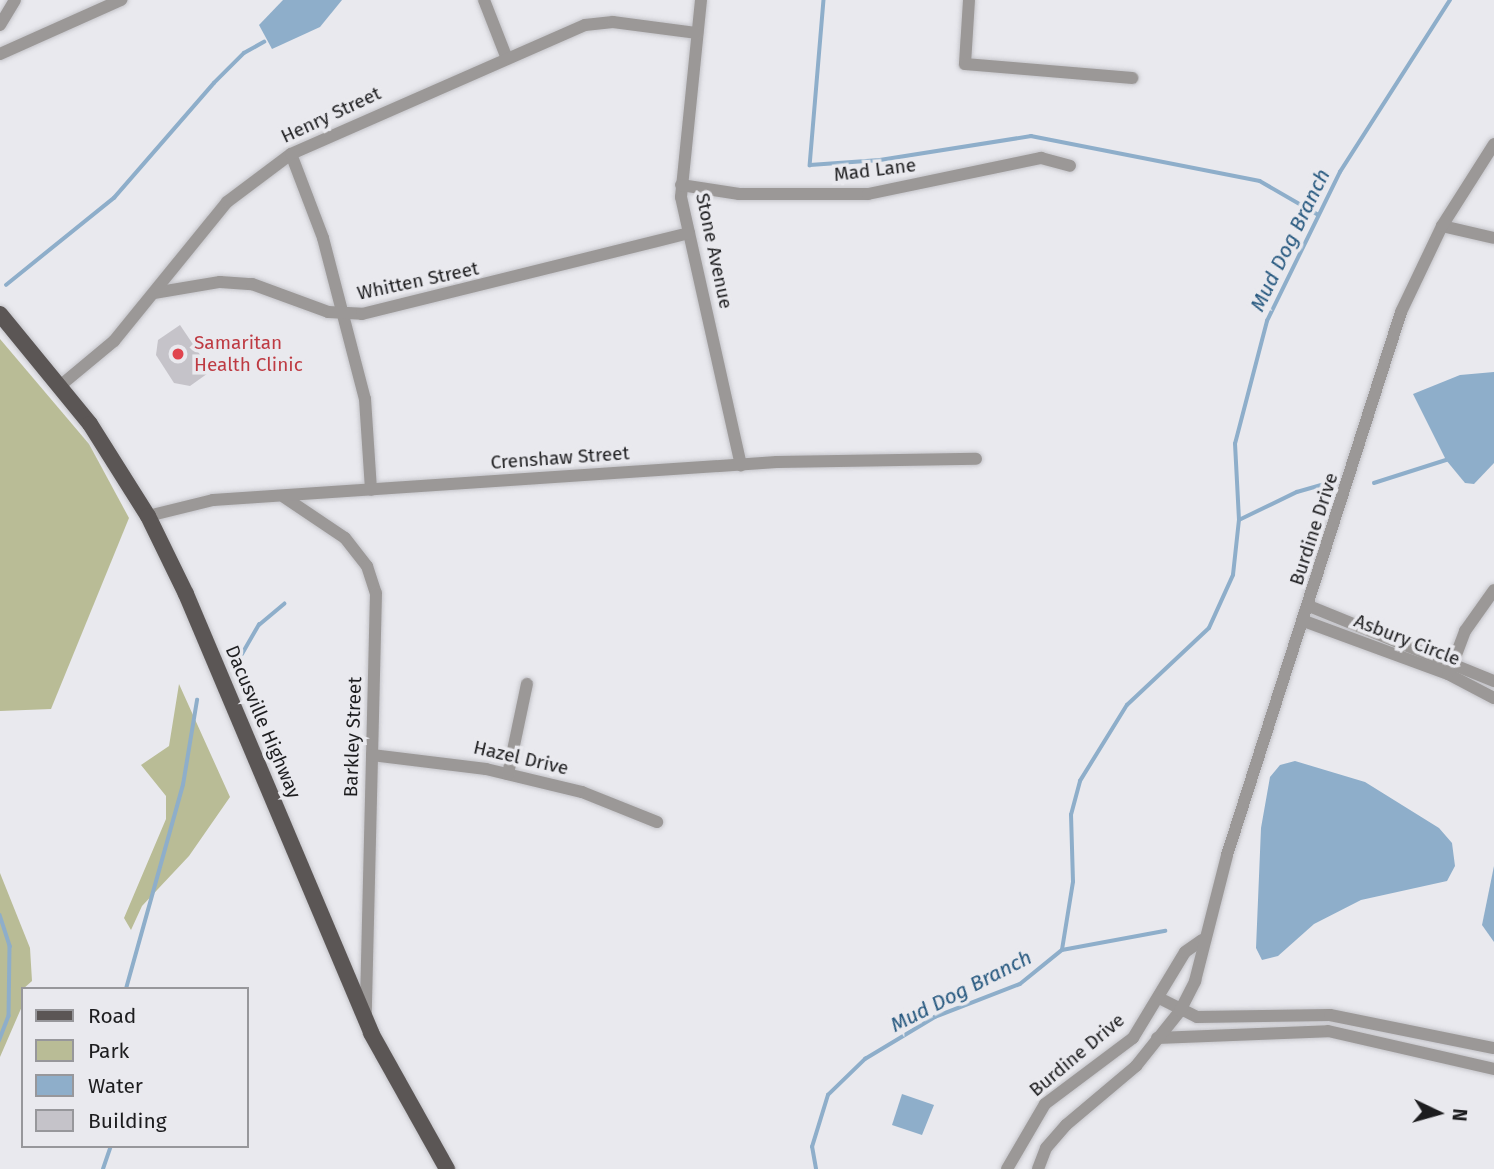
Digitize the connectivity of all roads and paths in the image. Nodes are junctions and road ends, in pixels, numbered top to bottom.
1 (15, 0) edge
2 (121, 0) edge
3 (484, 0) edge
4 (701, 0) edge
5 (969, 0) edge
6 (0, 25) edge
7 (697, 33) junction
8 (0, 54) edge
9 (506, 56) junction
10 (1132, 78) dead end
11 (1494, 144) edge
12 (291, 154) junction
13 (1070, 166) dead end
14 (681, 185) junction
15 (1442, 226) junction
16 (689, 233) junction
17 (1494, 238) edge
18 (154, 293) junction
19 (0, 314) edge
20 (343, 315) junction
21 (61, 385) junction
22 (976, 459) dead end
23 (741, 465) junction
24 (371, 490) junction
25 (283, 496) junction
26 (148, 516) junction
27 (1494, 590) edge
28 (1309, 606) junction
29 (1304, 621) junction
30 (1450, 669) junction
31 (1494, 681) edge
32 (527, 684) dead end
33 (1494, 698) edge
34 (372, 755) junction
35 (508, 774) junction
36 (657, 822) dead end
37 (1202, 940) junction
38 (1161, 999) junction
39 (1180, 1011) junction
40 (1331, 1015) junction
41 (366, 1020) junction
42 (1403, 1026) junction
43 (1328, 1031) junction
44 (1157, 1038) junction
45 (1397, 1044) junction
46 (1494, 1048) edge
47 (1494, 1069) edge
48 (447, 1169) edge
49 (1007, 1169) edge
50 (1038, 1169) edge

1 - 6 street
2 - 8 street
3 - 9 street
4 - 7 street, Stone Avenue
5 - 10 street
7 - 9 street, Henry Street
7 - 14 street, Stone Avenue
9 - 12 street, Henry Street
11 - 15 street, Burdine Drive
12 - 18 street, Henry Street
12 - 20 street
13 - 14 street, Mad Lane
14 - 16 street, Stone Avenue
15 - 17 street
15 - 28 street, Burdine Drive
16 - 20 street, Whitten Street
16 - 23 street, Stone Avenue
18 - 20 street, Whitten Street
18 - 21 street, Henry Street
19 - 21 main road, Dacusville Highway
20 - 24 street
21 - 26 main road, Dacusville Highway
22 - 23 street, Crenshaw Street
23 - 24 street, Crenshaw Street
24 - 25 street, Crenshaw Street
25 - 26 street, Crenshaw Street
25 - 34 street, Barkley Street
26 - 41 main road, Dacusville Highway
27 - 30 street
28 - 29 street, Burdine Drive
28 - 30 street, Asbury Circle
29 - 30 street, Asbury Circle
29 - 37 street, Burdine Drive
30 - 31 street, Asbury Circle
30 - 33 street, Asbury Circle
32 - 35 street
34 - 35 street, Hazel Drive
34 - 41 street, Barkley Street
35 - 36 street, Hazel Drive
37 - 38 street, Burdine Drive
37 - 39 street, Burdine Drive
38 - 39 street
38 - 49 street, Burdine Drive
39 - 40 street
39 - 44 street, Burdine Drive
40 - 42 street
40 - 43 street
41 - 48 main road, Dacusville Highway
42 - 45 street
42 - 46 street
43 - 44 street
43 - 45 street
44 - 50 street, Burdine Drive
45 - 47 street

